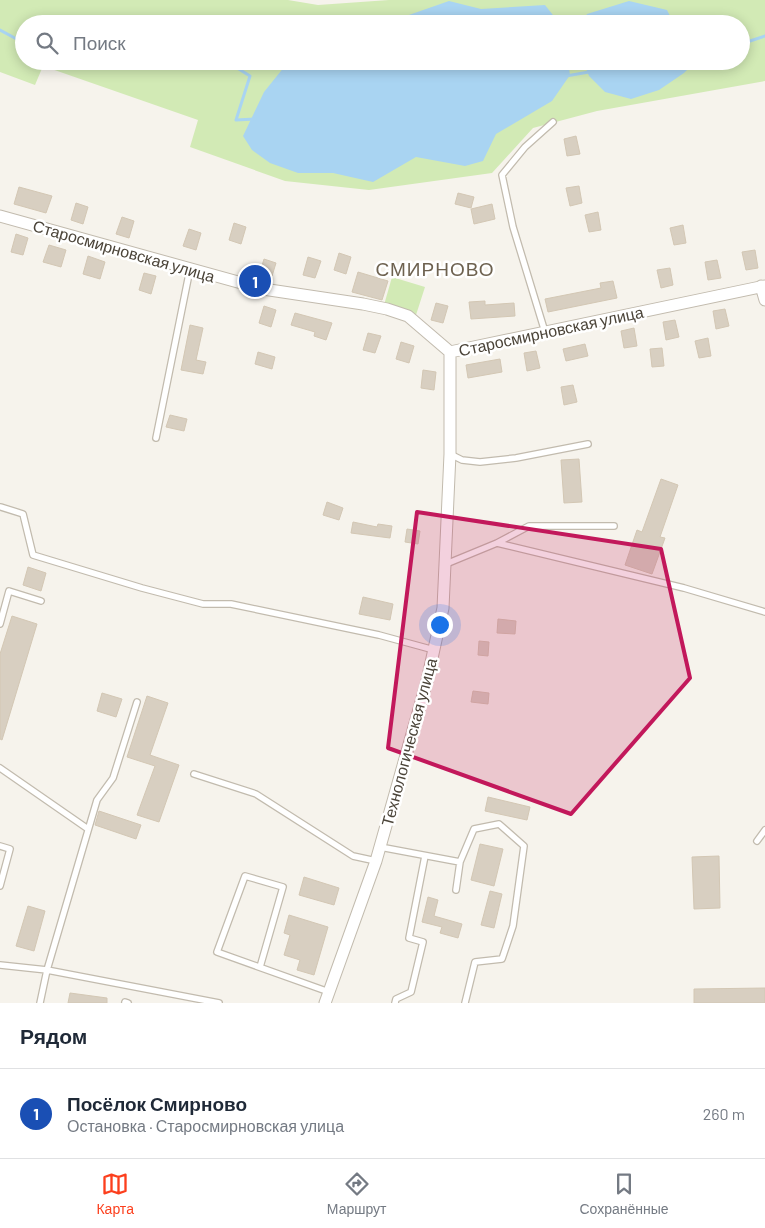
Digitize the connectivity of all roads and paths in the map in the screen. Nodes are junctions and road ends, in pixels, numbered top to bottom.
1 (553, 122) dead end
2 (0, 216) edge
3 (190, 269) junction
4 (763, 286) edge
5 (765, 300) edge
6 (545, 332) junction
7 (450, 352) junction
8 (156, 438) dead end
9 (588, 444) dead end
10 (450, 454) junction
11 (1, 507) edge
12 (614, 526) dead end
13 (497, 543) junction
14 (444, 565) junction
15 (41, 601) dead end
16 (765, 612) edge
17 (0, 624) edge
18 (434, 650) junction
19 (137, 702) dead end
20 (0, 768) edge
21 (194, 774) dead end
22 (88, 829) junction
23 (765, 830) edge
24 (757, 841) dead end
25 (0, 846) edge
26 (380, 847) junction
27 (425, 856) junction
28 (376, 861) junction
29 (460, 862) junction
30 (0, 886) edge
31 (456, 890) dead end
32 (0, 965) edge
33 (260, 967) junction
34 (47, 970) junction
35 (329, 992) junction
36 (40, 1003) edge
37 (220, 1003) edge
38 (325, 1003) edge
39 (395, 1003) edge
40 (464, 1003) edge

1 - 6 lane
2 - 3 street, Старосмирновская улица
3 - 7 street, Старосмирновская улица
3 - 8 lane
4 - 5 street
4 - 6 street, Старосмирновская улица
6 - 7 street, Старосмирновская улица
7 - 10 street, Технологическая улица
9 - 10 lane
10 - 14 street, Технологическая улица
11 - 18 lane
12 - 13 lane
13 - 14 lane
13 - 16 lane
14 - 18 street, Технологическая улица
15 - 17 lane
18 - 26 street, Технологическая улица
19 - 22 lane
20 - 22 lane
21 - 28 lane
22 - 34 lane
23 - 24 lane
25 - 30 lane
26 - 27 lane
26 - 28 street, Технологическая улица
27 - 29 lane
27 - 39 lane
28 - 35 street, Технологическая улица
29 - 31 lane
29 - 40 lane
32 - 34 lane
33 - 33 lane
33 - 35 lane
34 - 36 lane
34 - 37 lane
35 - 38 street, Технологическая улица

